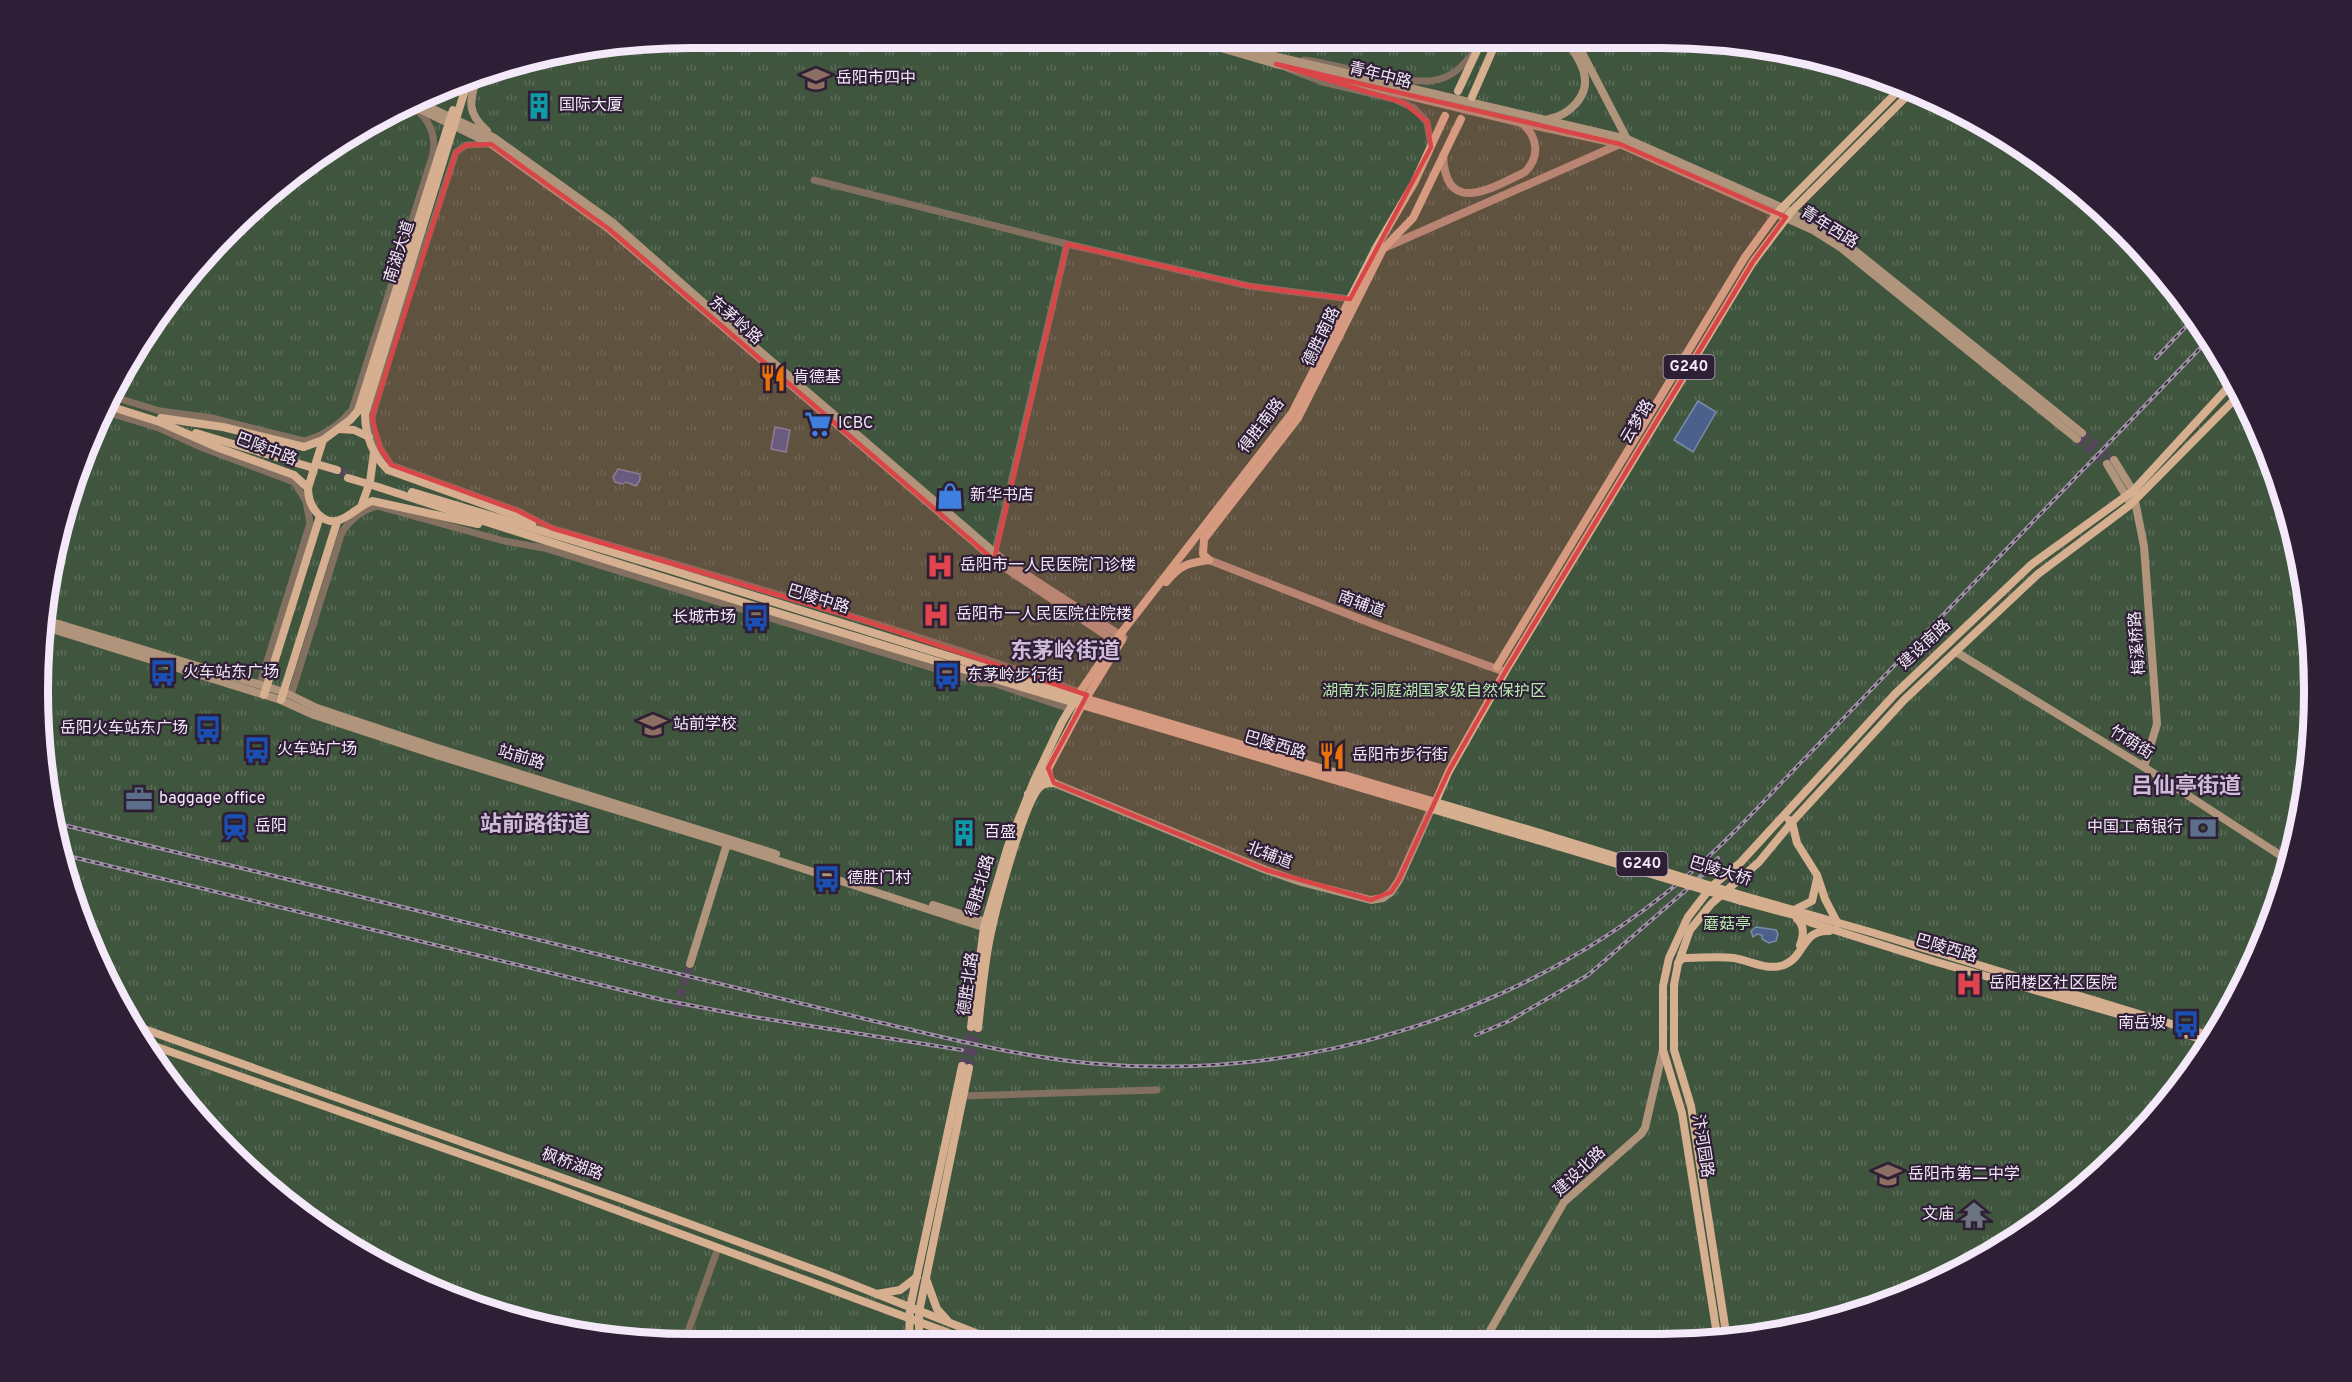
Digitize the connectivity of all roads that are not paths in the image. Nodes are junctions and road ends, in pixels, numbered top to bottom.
1 (1226, 48) edge
2 (1243, 48) edge
3 (1476, 48) edge
4 (1478, 48) edge
5 (1493, 48) edge
6 (1572, 48) edge
7 (1579, 48) edge
8 (1279, 61) junction
9 (474, 86) edge
10 (464, 90) edge
11 (460, 91) edge
12 (1458, 91) dead end
13 (1896, 93) edge
14 (1472, 97) dead end
15 (1906, 97) edge
16 (426, 106) edge
17 (421, 108) edge
18 (417, 109) edge
19 (1445, 116) dead end
20 (1461, 119) dead end
21 (1546, 120) junction
22 (452, 122) junction
23 (1522, 123) junction
24 (492, 140) junction
25 (1624, 142) junction
26 (1431, 147) junction
27 (1443, 156) junction
28 (814, 180) dead end
29 (1784, 212) junction
30 (1067, 244) junction
31 (1383, 249) junction
32 (399, 292) junction
33 (1350, 298) junction
34 (2228, 389) edge
35 (119, 398) edge
36 (2234, 400) edge
37 (116, 404) edge
38 (114, 407) edge
39 (111, 414) edge
40 (161, 420) junction
41 (340, 429) junction
42 (2080, 436) tunnel mouth
43 (369, 437) junction
44 (323, 440) junction
45 (375, 452) junction
46 (2110, 462) tunnel mouth
47 (336, 472) tunnel mouth
48 (349, 476) tunnel mouth
49 (365, 481) dead end
50 (376, 484) dead end
51 (308, 488) junction
52 (2132, 498) junction
53 (362, 504) junction
54 (320, 516) junction
55 (337, 522) junction
56 (548, 538) junction
57 (994, 556) junction
58 (1209, 560) junction
59 (735, 599) junction
60 (746, 610) junction
61 (780, 613) junction
62 (52, 622) edge
63 (786, 622) junction
64 (51, 629) edge
65 (1120, 639) junction
66 (1956, 652) junction
67 (1501, 669) junction
68 (264, 689) junction
69 (285, 696) junction
70 (1078, 701) junction
71 (1049, 702) junction
72 (1062, 722) junction
73 (1046, 755) junction
74 (2144, 767) junction
75 (1048, 768) junction
76 (1053, 783) junction
77 (1038, 788) junction
78 (1028, 794) junction
79 (1434, 804) junction
80 (1784, 814) junction
81 (1792, 822) junction
82 (1539, 837) joint
83 (727, 844) junction
84 (2282, 857) edge
85 (1817, 875) junction
86 (1794, 913) junction
87 (1822, 919) joint
88 (1812, 923) joint
89 (989, 926) junction
90 (1838, 928) junction
91 (1669, 958) joint
92 (1795, 959) junction
93 (690, 964) tunnel mouth
94 (1678, 964) junction
95 (975, 1028) tunnel mouth
96 (144, 1029) edge
97 (2205, 1033) edge
98 (2201, 1039) edge
99 (155, 1046) edge
100 (1663, 1050) junction
101 (1157, 1090) dead end
102 (963, 1096) junction
103 (718, 1248) junction
104 (921, 1277) junction
105 (875, 1293) junction
106 (915, 1310) junction
107 (910, 1318) junction
108 (920, 1322) junction
109 (949, 1323) junction
110 (1726, 1330) edge
111 (1716, 1331) edge
112 (687, 1334) edge
113 (909, 1334) edge
114 (919, 1334) edge
115 (952, 1334) edge
116 (978, 1334) edge
117 (1488, 1334) edge

1 - 8 main road, 青年中路
2 - 8 main road, 青年中路
3 - 8 street
4 - 12 main road
5 - 14 main road
6 - 21 main road
7 - 25 main road
8 - 21 main road, 青年中路
8 - 23 main road, 青年中路, bridge
8 - 26 street
9 - 24 main road
10 - 22 main road, 南湖大道
11 - 22 main road, 南湖大道
13 - 29 main road, G240
15 - 29 main road, G240
16 - 22 main road, 东茅岭路
17 - 22 main road, 东茅岭路
18 - 35 street
19 - 26 main road, 得胜南路
20 - 27 main road, 德胜南路
21 - 25 main road, 青年西路
22 - 24 main road, 东茅岭路
22 - 32 main road, 南湖大道
23 - 25 main road, 青年西路
23 - 27 main road
24 - 57 main road, 东茅岭路
24 - 70 street
25 - 29 main road, 青年西路
25 - 31 main road
26 - 33 main road, 得胜南路
27 - 31 main road, 德胜南路
28 - 30 street
29 - 42 main road, 青年西路
29 - 67 main road, G240
30 - 33 street
30 - 57 street
31 - 58 main road, 德胜南路
32 - 41 main road, 巴陵中路
32 - 43 main road, 南湖大道
33 - 65 main road, 得胜南路
34 - 52 main road, 建设南路
36 - 52 main road, 建设南路
37 - 40 main road, 巴陵中路
38 - 40 main road, 巴陵中路
39 - 68 street
40 - 44 main road, 巴陵中路
40 - 47 main road, 巴陵中路
40 - 51 main road, 巴陵中路
41 - 43 main road
41 - 44 main road, 巴陵中路
43 - 45 main road, 巴陵中路
44 - 51 main road, bridge
45 - 53 main road, bridge
45 - 56 main road, 巴陵中路
46 - 52 main road
48 - 49 main road
50 - 56 main road, 巴陵中路
51 - 54 main road, 巴陵中路
52 - 66 main road, 建设南路
52 - 74 main road, 梅溪桥路
52 - 80 main road, 建设南路
53 - 55 main road
53 - 56 main road, 巴陵中路
54 - 55 main road
54 - 68 main road
55 - 69 main road
56 - 59 main road, 巴陵中路
56 - 70 main road, 巴陵中路
57 - 65 main road, 东茅岭路
58 - 65 main road, 得胜南路
58 - 67 main road, 南辅道
59 - 60 street
59 - 61 main road, 巴陵中路
60 - 63 street
60 - 69 street
61 - 63 street
61 - 70 main road, 巴陵中路
62 - 68 main road, 站前路
63 - 71 street
64 - 68 main road, 站前路
65 - 70 main road, 得胜南路
66 - 74 main road, 竹荫街
66 - 81 main road, 建设南路
67 - 79 main road, G240
68 - 69 main road, 站前路
69 - 83 main road, 站前路
69 - 89 main road, 站前路
70 - 71 street
70 - 72 main road, 得胜北路
70 - 75 main road, 得胜南路
70 - 79 main road, 巴陵西路
71 - 72 street
72 - 73 main road, 得胜北路
73 - 75 main road
73 - 78 main road, 得胜北路
74 - 84 main road, 竹荫街
75 - 76 main road
75 - 77 main road, 得胜南路
76 - 77 main road
76 - 79 main road, 北辅道
77 - 78 main road
77 - 89 main road, 德胜北路
78 - 89 main road, 得胜北路
79 - 82 main road, 巴陵西路 / G240
80 - 81 main road
80 - 91 main road, 建设南路
81 - 85 main road
81 - 94 main road, 建设南路
82 - 86 main road, 巴陵大桥 / G240, bridge
83 - 89 main road, 站前路
83 - 93 main road
85 - 86 main road
85 - 90 main road
86 - 87 main road, 巴陵大桥 / G240
86 - 88 main road, 巴陵大桥 / G240
86 - 92 main road
87 - 90 main road, 巴陵西路 / G240
88 - 90 main road, 巴陵西路 / G240
89 - 95 main road, 德胜北路
90 - 92 main road
90 - 97 main road, 巴陵西路 / G240
90 - 98 main road, 巴陵西路 / G240
91 - 100 main road, 汴河园路
92 - 94 main road
94 - 110 main road, 汴河园路
96 - 105 main road, 枫桥湖路
99 - 103 main road, 枫桥湖路
100 - 111 main road, 汴河园路
100 - 117 main road, 建设北路
101 - 102 street
102 - 104 main road
102 - 104 main road
103 - 107 main road, 枫桥湖路
103 - 112 street
104 - 105 main road
104 - 106 main road
104 - 109 main road
105 - 106 main road, 枫桥湖路
106 - 107 main road
106 - 108 main road
106 - 109 main road, 枫桥湖路
107 - 108 main road, 枫桥湖路
107 - 113 main road
108 - 114 main road
108 - 115 main road, 枫桥湖路
109 - 116 main road, 枫桥湖路

